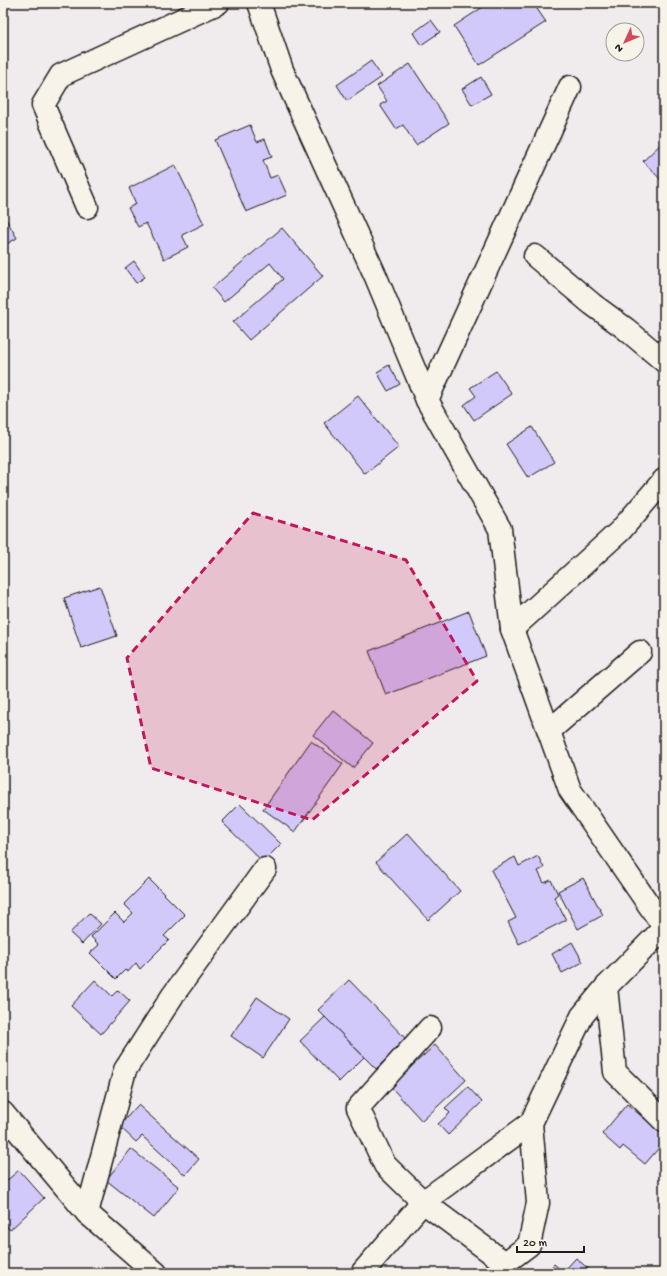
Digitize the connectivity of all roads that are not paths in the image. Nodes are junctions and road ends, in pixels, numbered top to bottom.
1 (218, 3) edge
2 (259, 3) edge
3 (570, 87) dead end
4 (87, 207) dead end
5 (535, 256) dead end
6 (664, 361) edge
7 (427, 400) junction
8 (664, 480) edge
9 (512, 629) junction
10 (640, 652) dead end
11 (549, 731) junction
12 (265, 869) dead end
13 (664, 928) edge
14 (606, 987) junction
15 (430, 1028) dead end
16 (3, 1113) edge
17 (664, 1122) edge
18 (531, 1123) junction
19 (423, 1202) junction
20 (87, 1213) junction
21 (156, 1273) edge
22 (362, 1273) edge

1 - 4 street
2 - 7 street
3 - 7 street
5 - 6 street
7 - 9 street
8 - 9 street
9 - 11 street
10 - 11 street
11 - 13 street
12 - 20 street
13 - 14 street
14 - 17 street
14 - 18 street
15 - 19 street
16 - 20 street
18 - 19 street
18 - 19 street
19 - 22 street
20 - 21 street

